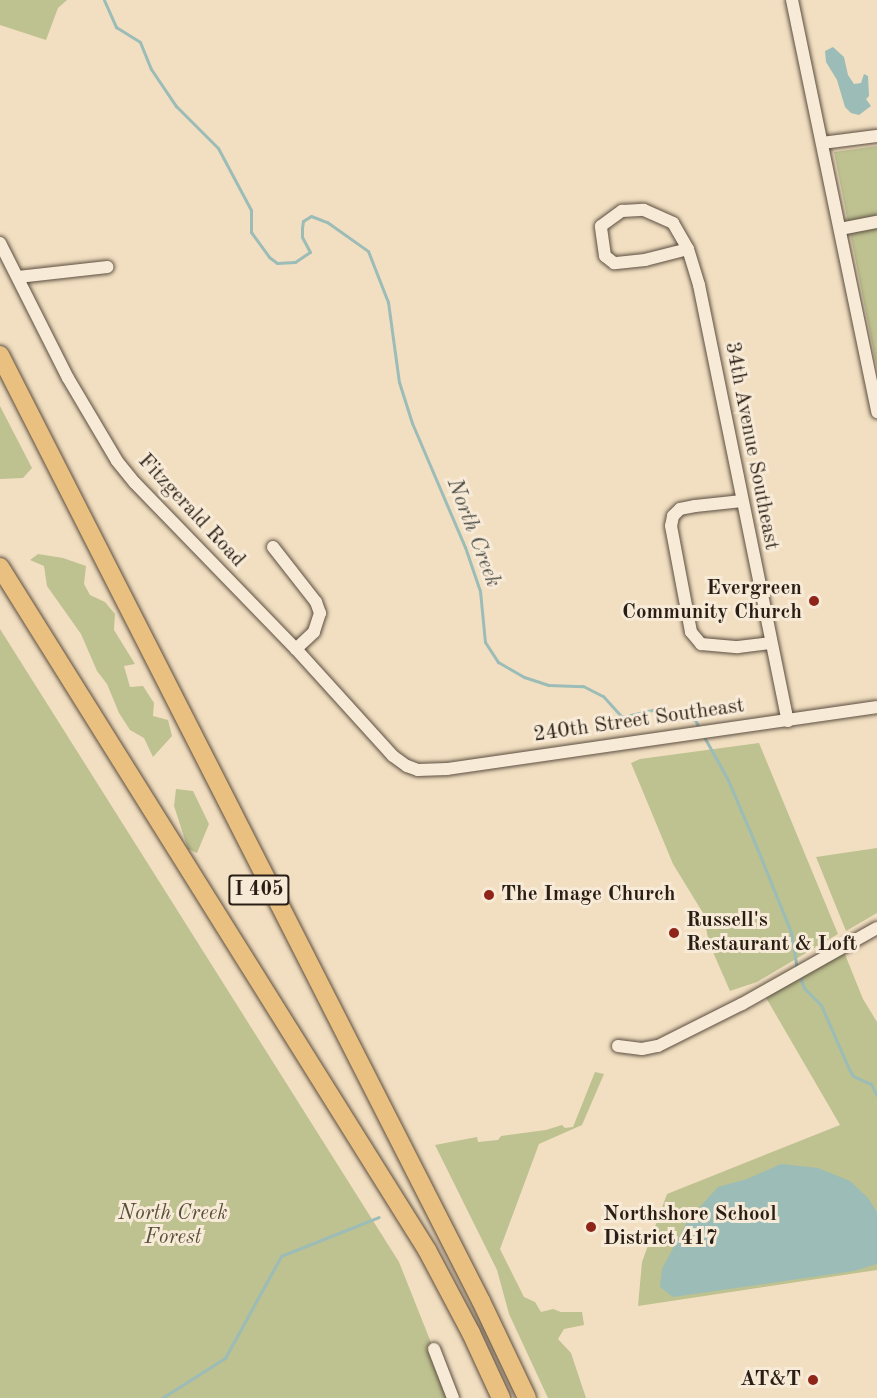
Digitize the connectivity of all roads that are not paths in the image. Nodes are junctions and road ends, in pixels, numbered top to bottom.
1 (792, 0) edge
2 (877, 136) edge
3 (822, 142) junction
4 (877, 222) edge
5 (840, 229) junction
6 (0, 243) edge
7 (688, 249) junction
8 (107, 267) dead end
9 (18, 277) junction
10 (0, 356) edge
11 (0, 382) edge
12 (877, 412) edge
13 (742, 501) junction
14 (273, 547) dead end
15 (0, 567) edge
16 (0, 582) edge
17 (770, 643) junction
18 (296, 649) junction
19 (877, 707) edge
20 (788, 721) junction
21 (407, 766) joint
22 (877, 928) edge
23 (330, 1018) junction
24 (618, 1046) dead end
25 (434, 1349) dead end
26 (453, 1398) edge
27 (494, 1398) edge
28 (501, 1398) edge
29 (516, 1398) edge
30 (527, 1398) edge

1 - 3 street
2 - 3 street
3 - 5 street
4 - 5 street
5 - 12 street
6 - 9 street, Fitzgerald Road
7 - 7 street, 34th Avenue Southeast
7 - 13 street, 34th Avenue Southeast
8 - 9 street
9 - 18 street, Fitzgerald Road
10 - 23 highway, I 405
11 - 23 highway, I 405
13 - 17 street, 34th Avenue Southeast
13 - 17 street
14 - 18 street
15 - 28 highway, I 405
16 - 27 highway, I 405
17 - 20 street, 34th Avenue Southeast
18 - 21 street, Fitzgerald Road
19 - 20 street, 240th Street Southeast
20 - 21 street, 240th Street Southeast
22 - 24 street
23 - 29 highway, I 405
23 - 30 highway, I 405
25 - 26 street

